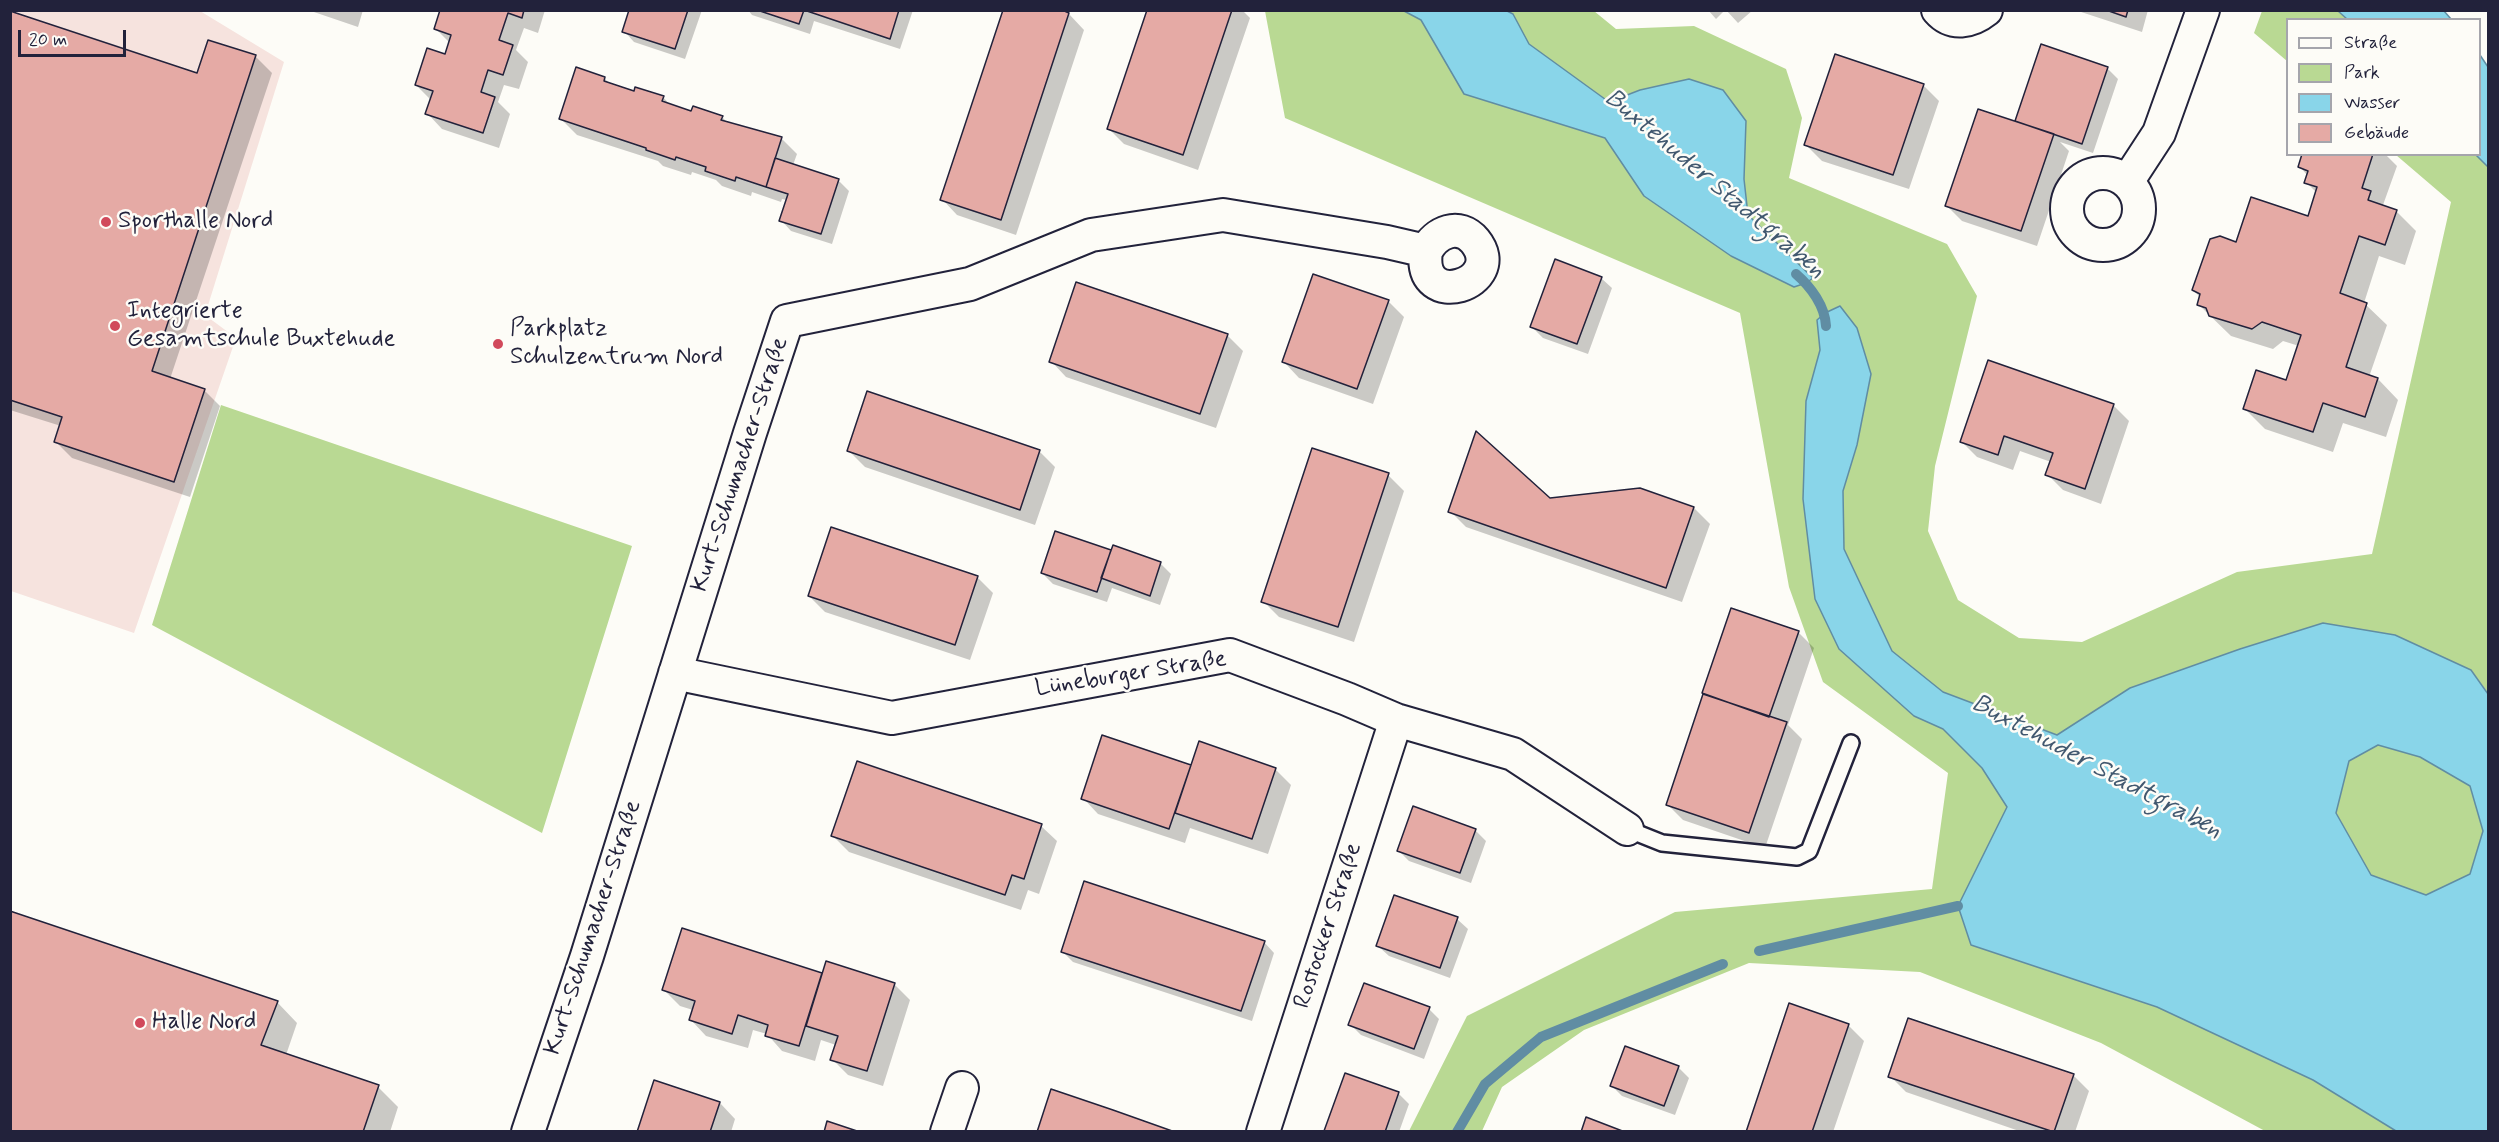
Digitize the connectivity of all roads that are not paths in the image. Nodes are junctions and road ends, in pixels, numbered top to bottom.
1 (1938, 10) edge
2 (1986, 10) edge
3 (2203, 10) edge
4 (2127, 182) dead end
5 (1426, 251) dead end
6 (675, 673) junction
7 (1396, 720) junction
8 (1851, 744) dead end
9 (1627, 829) joint
10 (962, 1088) dead end
11 (528, 1131) edge
12 (947, 1131) edge
13 (1263, 1131) edge

1 - 2 street
3 - 4 street
5 - 6 street, Kurt-Schumacher-Straße
6 - 7 street, Lüneburger Straße
6 - 11 street, Kurt-Schumacher-Straße
7 - 9 street, Lüneburger Straße
7 - 13 street, Rostocker Straße
8 - 9 lane
10 - 12 street

